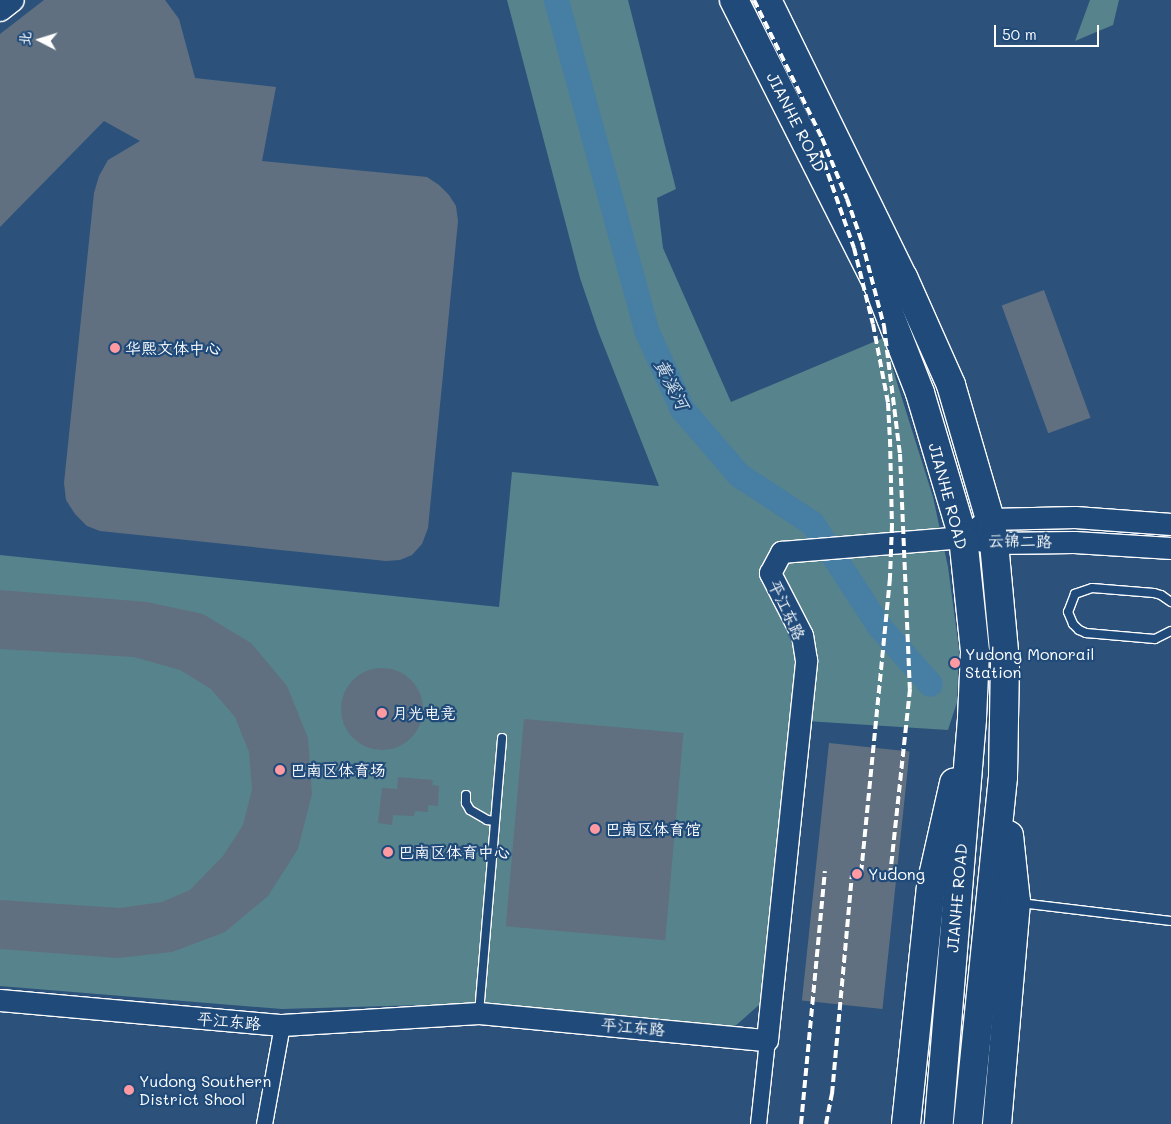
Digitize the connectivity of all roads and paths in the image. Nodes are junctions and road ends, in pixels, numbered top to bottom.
1 (13, 0) edge
2 (734, 0) edge
3 (767, 0) edge
4 (0, 10) edge
5 (1171, 524) edge
6 (992, 531) junction
7 (963, 537) junction
8 (1171, 548) edge
9 (1171, 601) edge
10 (1171, 630) edge
11 (972, 719) junction
12 (502, 738) dead end
13 (1003, 777) junction
14 (466, 795) dead end
15 (495, 821) junction
16 (1016, 902) junction
17 (1171, 921) edge
18 (0, 1000) edge
19 (479, 1013) junction
20 (282, 1025) junction
21 (766, 1040) junction
22 (264, 1124) edge
23 (758, 1124) edge
24 (906, 1124) edge
25 (939, 1124) edge
26 (968, 1124) edge
27 (997, 1124) edge

1 - 4 street
2 - 7 highway, JIANHE ROAD
3 - 6 highway, JIANHE ROAD
5 - 6 street, 云锦二路
6 - 7 street, 云锦二路
6 - 8 street, 云锦二路
6 - 13 highway, JIANHE ROAD
7 - 11 highway, JIANHE ROAD
7 - 21 street, 平江东路
9 - 10 lane
11 - 24 highway
11 - 25 highway, JIANHE ROAD
12 - 15 lane
13 - 16 highway
13 - 26 highway, JIANHE ROAD
14 - 15 lane
15 - 19 lane
16 - 17 lane
16 - 27 highway
18 - 20 street, 平江东路
19 - 20 street, 平江东路
19 - 21 street, 平江东路
20 - 22 street
21 - 23 street

